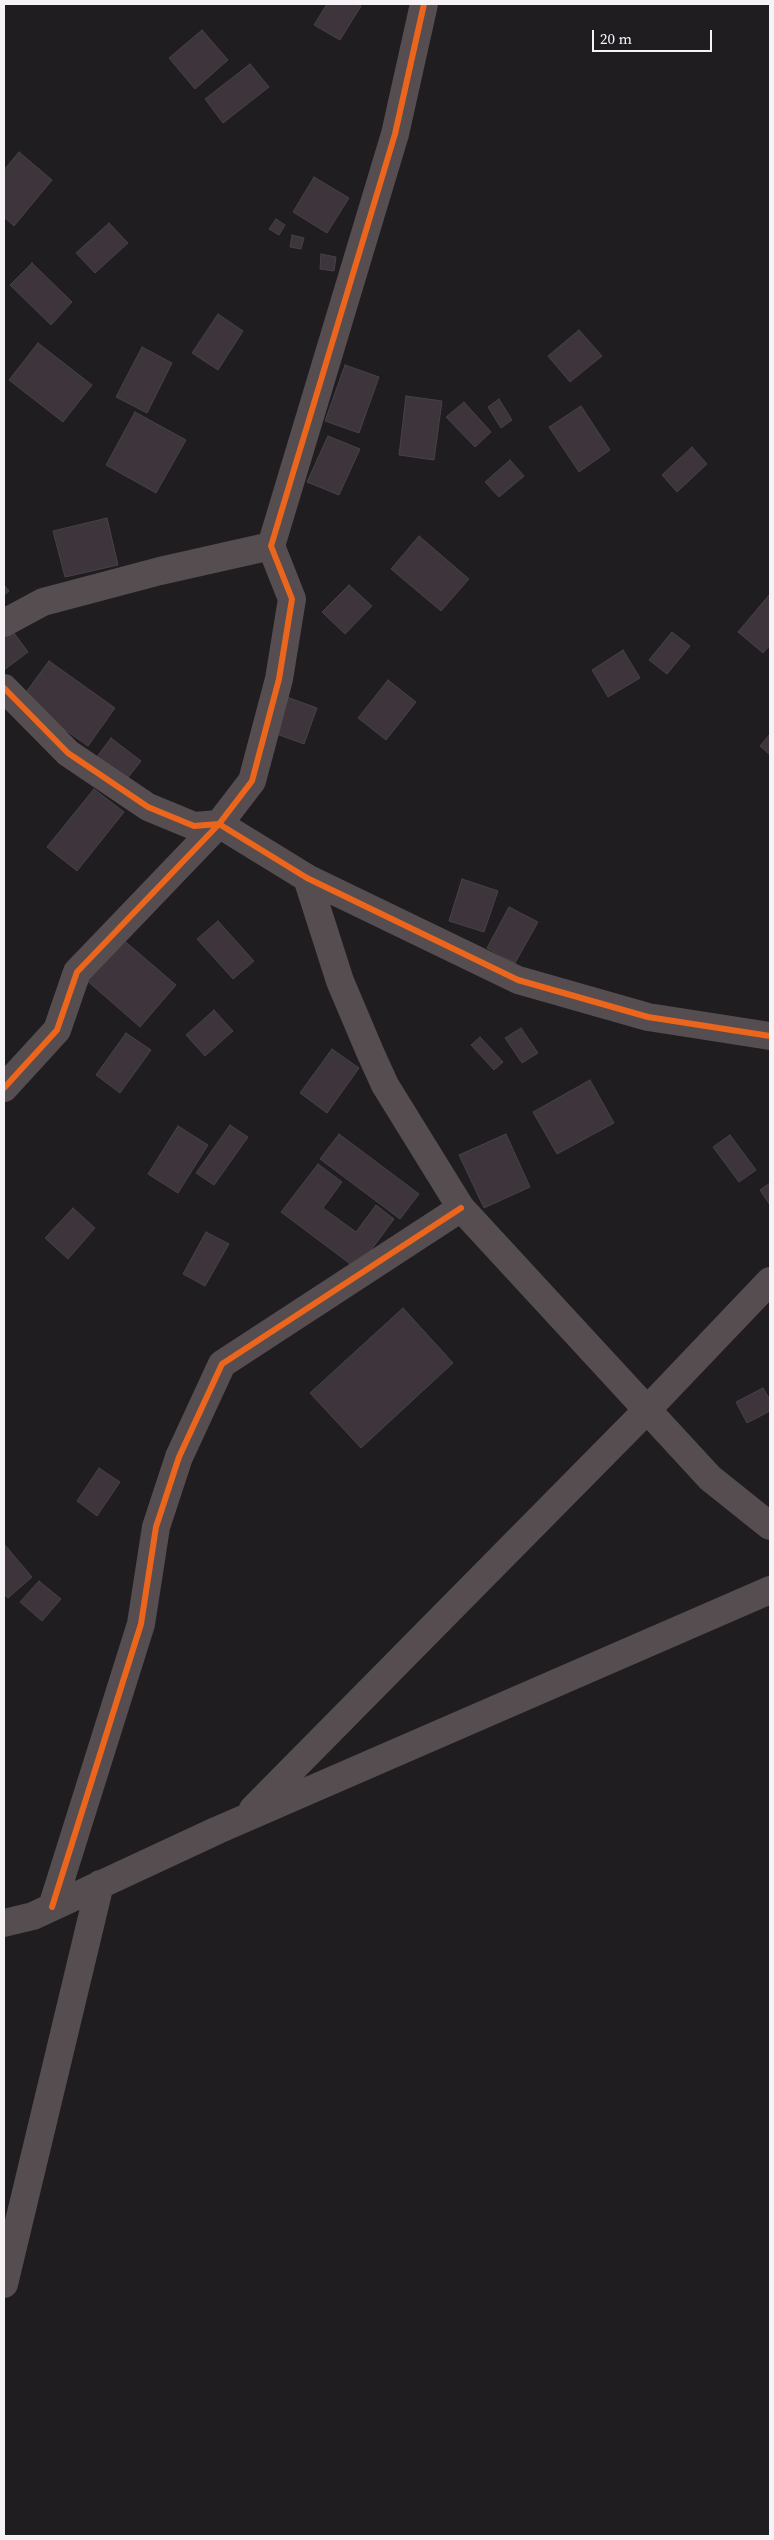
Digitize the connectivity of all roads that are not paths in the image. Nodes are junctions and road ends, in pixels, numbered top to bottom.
1 (424, 4) edge
2 (271, 546) junction
3 (4, 623) edge
4 (4, 688) edge
5 (220, 824) junction
6 (306, 878) junction
7 (770, 1036) edge
8 (4, 1088) edge
9 (461, 1208) junction
10 (770, 1281) edge
11 (646, 1411) junction
12 (770, 1526) edge
13 (770, 1590) edge
14 (244, 1818) junction
15 (100, 1884) junction
16 (52, 1907) junction
17 (4, 1923) edge
18 (4, 2284) edge

1 - 2 street
2 - 3 street
2 - 5 street
4 - 5 street
5 - 6 street
5 - 8 street
6 - 7 street
6 - 9 street
9 - 11 street
9 - 16 street
10 - 11 street
11 - 12 street
11 - 14 street
13 - 14 street
14 - 15 street
15 - 16 street
15 - 18 street
16 - 17 street

